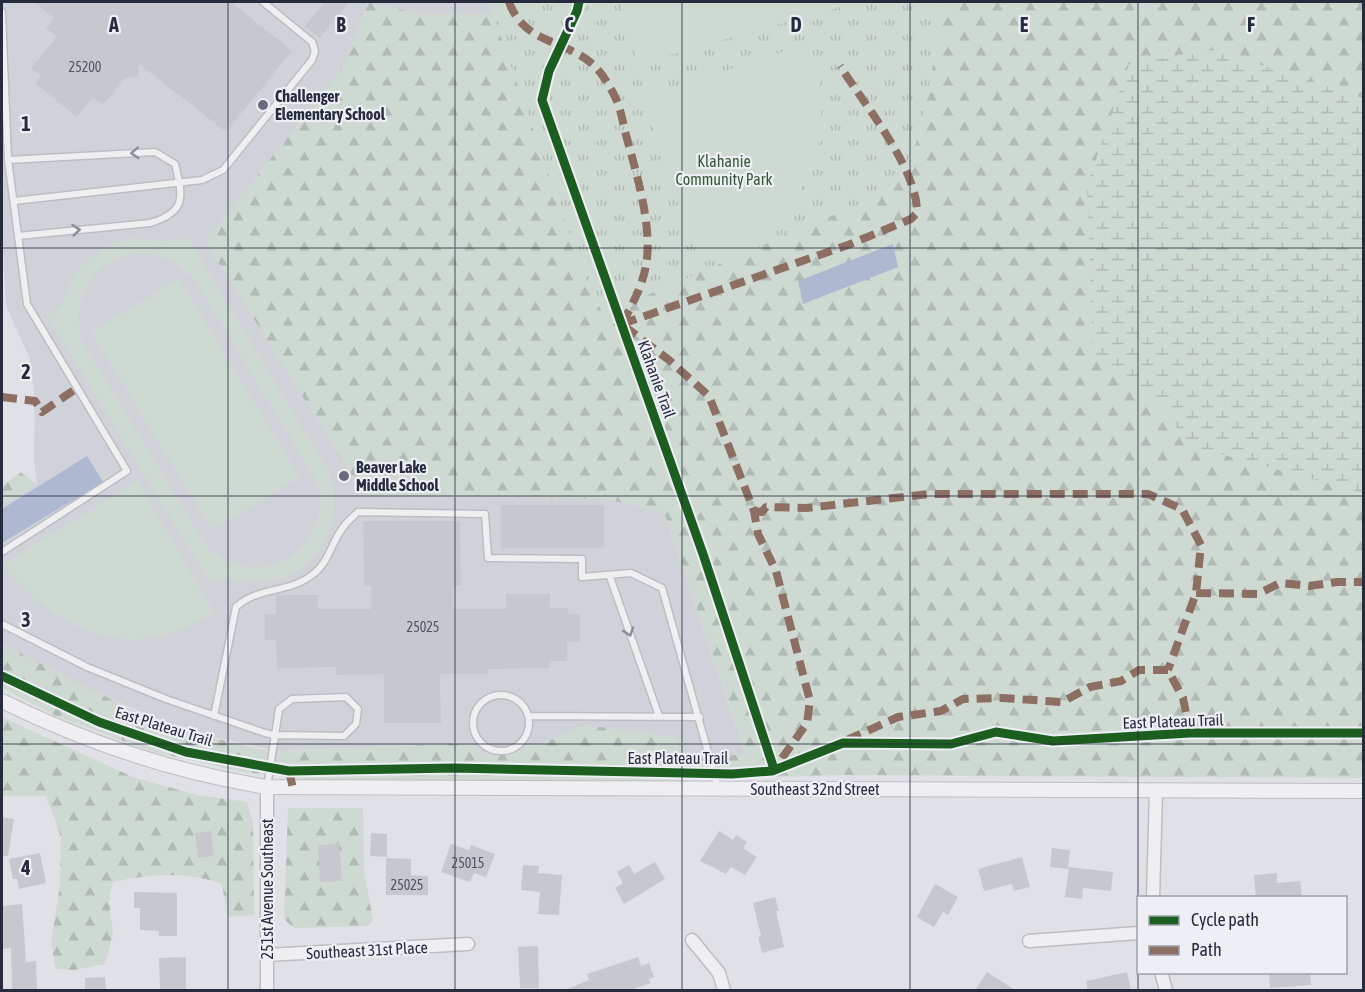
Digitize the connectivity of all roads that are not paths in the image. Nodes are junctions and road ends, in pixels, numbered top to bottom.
1 (263, 2) edge
2 (2, 12) edge
3 (9, 160) junction
4 (180, 183) junction
5 (14, 201) junction
6 (18, 236) junction
7 (2, 552) edge
8 (610, 577) junction
9 (2, 624) edge
10 (2, 701) edge
11 (214, 716) junction
12 (529, 716) junction
13 (659, 717) junction
14 (700, 717) junction
15 (274, 735) junction
16 (267, 787) junction
17 (718, 789) junction
18 (1156, 790) junction
19 (1364, 791) edge
20 (1153, 896) edge
21 (1137, 933) edge
22 (692, 940) dead end
23 (1029, 940) dead end
24 (468, 944) dead end
25 (267, 956) junction
26 (1162, 974) edge
27 (267, 990) edge
28 (724, 990) edge
29 (1166, 990) edge

1 - 4 lane
2 - 3 lane
4 -> 3 lane
3 - 5 lane
4 - 5 lane
6 -> 4 lane
5 - 6 lane
6 - 7 lane
8 - 11 lane
8 -> 13 lane
8 - 14 lane
9 - 11 lane
10 - 16 street, Southeast 32nd Street
11 - 15 lane
12 - 12 lane
12 - 13 lane
13 - 14 lane
14 - 17 lane
15 - 15 lane
15 - 16 lane
16 - 17 street, Southeast 32nd Street
16 - 25 street, 251st Avenue Southeast
17 - 18 street, Southeast 32nd Street
18 - 19 street, Southeast 32nd Street
18 - 20 street
21 - 23 street
22 - 28 street
24 - 25 street, Southeast 31st Place
25 - 27 street, 251st Avenue Southeast
26 - 29 street

